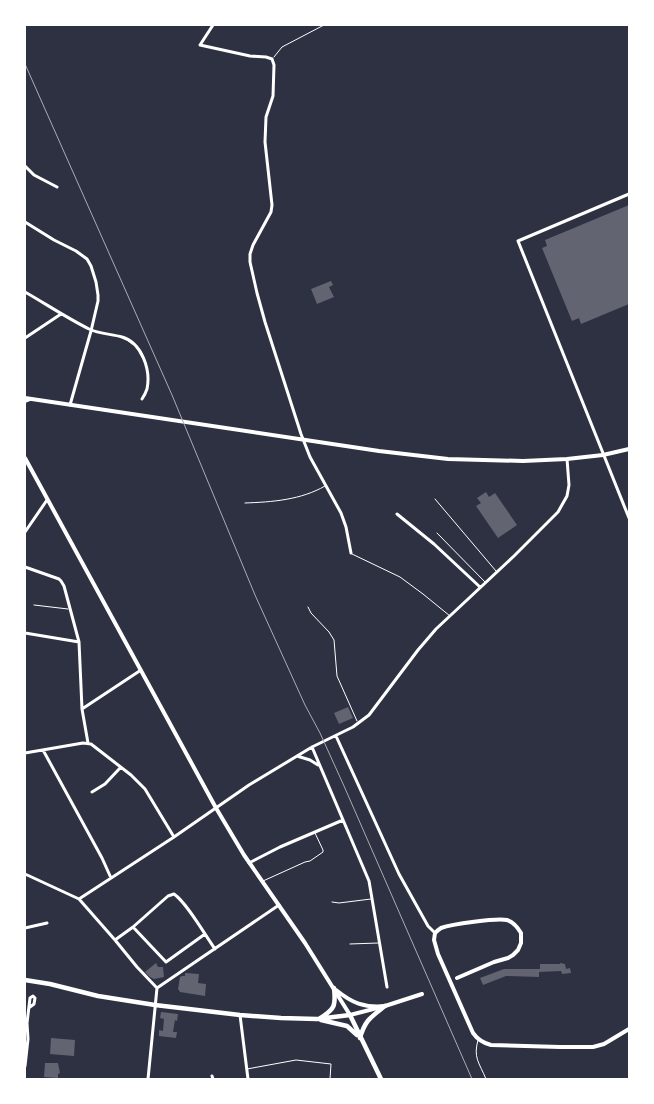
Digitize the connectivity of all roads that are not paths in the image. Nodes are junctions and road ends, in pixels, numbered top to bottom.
1 (213, 25) edge
2 (25, 166) edge
3 (57, 187) dead end
4 (629, 194) edge
5 (25, 222) edge
6 (25, 292) edge
7 (61, 314) junction
8 (91, 331) junction
9 (25, 338) edge
10 (27, 399) edge
11 (142, 400) dead end
12 (70, 405) junction
13 (304, 440) junction
14 (629, 449) edge
15 (603, 455) junction
16 (25, 458) edge
17 (567, 459) junction
18 (326, 486) junction
19 (434, 499) dead end
20 (47, 500) junction
21 (245, 503) dead end
22 (397, 514) dead end
23 (629, 518) edge
24 (26, 530) edge
25 (437, 533) dead end
26 (351, 553) joint
27 (25, 567) edge
28 (496, 572) junction
29 (486, 582) junction
30 (480, 587) junction
31 (34, 604) dead end
32 (308, 608) dead end
33 (71, 609) junction
34 (450, 616) junction
35 (25, 633) edge
36 (79, 642) junction
37 (141, 670) junction
38 (82, 709) junction
39 (358, 724) junction
40 (336, 736) junction
41 (88, 743) junction
42 (312, 747) junction
43 (42, 750) junction
44 (25, 753) edge
45 (296, 756) junction
46 (121, 767) junction
47 (320, 768) junction
48 (92, 792) dead end
49 (216, 808) junction
50 (343, 820) junction
51 (314, 832) junction
52 (174, 837) junction
53 (249, 863) junction
54 (25, 874) edge
55 (111, 878) junction
56 (262, 881) junction
57 (79, 899) junction
58 (372, 899) junction
59 (332, 902) dead end
60 (279, 905) junction
61 (47, 923) dead end
62 (133, 927) junction
63 (25, 928) edge
64 (435, 933) junction
65 (205, 934) junction
66 (115, 940) junction
67 (379, 943) junction
68 (350, 944) dead end
69 (215, 949) junction
70 (458, 978) dead end
71 (25, 980) edge
72 (387, 987) dead end
73 (157, 988) junction
74 (334, 988) junction
75 (422, 994) dead end
76 (155, 1005) junction
77 (385, 1006) junction
78 (28, 1009) edge
79 (240, 1015) junction
80 (350, 1015) junction
81 (318, 1019) junction
82 (629, 1029) edge
83 (360, 1038) junction
84 (478, 1040) junction
85 (26, 1046) edge
86 (25, 1066) edge
87 (247, 1069) junction
88 (148, 1079) edge
89 (248, 1079) edge
90 (330, 1079) edge
91 (381, 1079) edge
92 (486, 1079) edge

1 - 13 street
2 - 3 street
4 - 15 street
5 - 8 street
6 - 7 street
7 - 8 street
7 - 9 street
8 - 11 street
8 - 12 street
10 - 12 street
12 - 13 street
13 - 17 street
13 - 18 street
14 - 15 street
15 - 17 street
15 - 23 street
16 - 20 street
17 - 28 street
18 - 21 lane
18 - 26 street
19 - 28 lane
20 - 24 street
20 - 37 street
22 - 30 street
25 - 29 lane
26 - 34 lane
27 - 33 street
28 - 29 street
29 - 30 street
30 - 34 street
31 - 33 lane
32 - 39 lane
33 - 36 street
34 - 39 street
35 - 36 street
36 - 38 street
37 - 38 street
37 - 49 street
38 - 41 street
39 - 40 street
40 - 42 street
40 - 64 street
41 - 43 street
41 - 46 street
42 - 45 street
42 - 47 street
43 - 44 street
43 - 55 street
45 - 47 street
45 - 49 street
46 - 48 street
46 - 52 street
47 - 50 street
49 - 52 street
49 - 53 street
50 - 51 street
50 - 58 street
51 - 53 street
51 - 56 lane
52 - 55 street
53 - 56 street
54 - 57 street
55 - 57 street
56 - 60 street
57 - 66 street
58 - 59 lane
58 - 67 street
60 - 69 street
60 - 74 street
61 - 63 street
62 - 65 street
62 - 65 street
62 - 66 street
64 - 70 street
64 - 84 street
65 - 69 street
66 - 73 street
67 - 68 lane
67 - 72 street
69 - 73 street
71 - 76 main road
73 - 76 street
74 - 77 street
74 - 80 street
74 - 81 main road
75 - 77 street
76 - 79 main road
76 - 88 street
77 - 80 street
77 - 83 main road
78 - 85 street
79 - 81 main road
79 - 87 street
80 - 81 main road
80 - 83 main road
81 - 83 main road
82 - 84 street
83 - 91 main road
84 - 92 lane
85 - 86 street
87 - 89 street
87 - 90 lane

